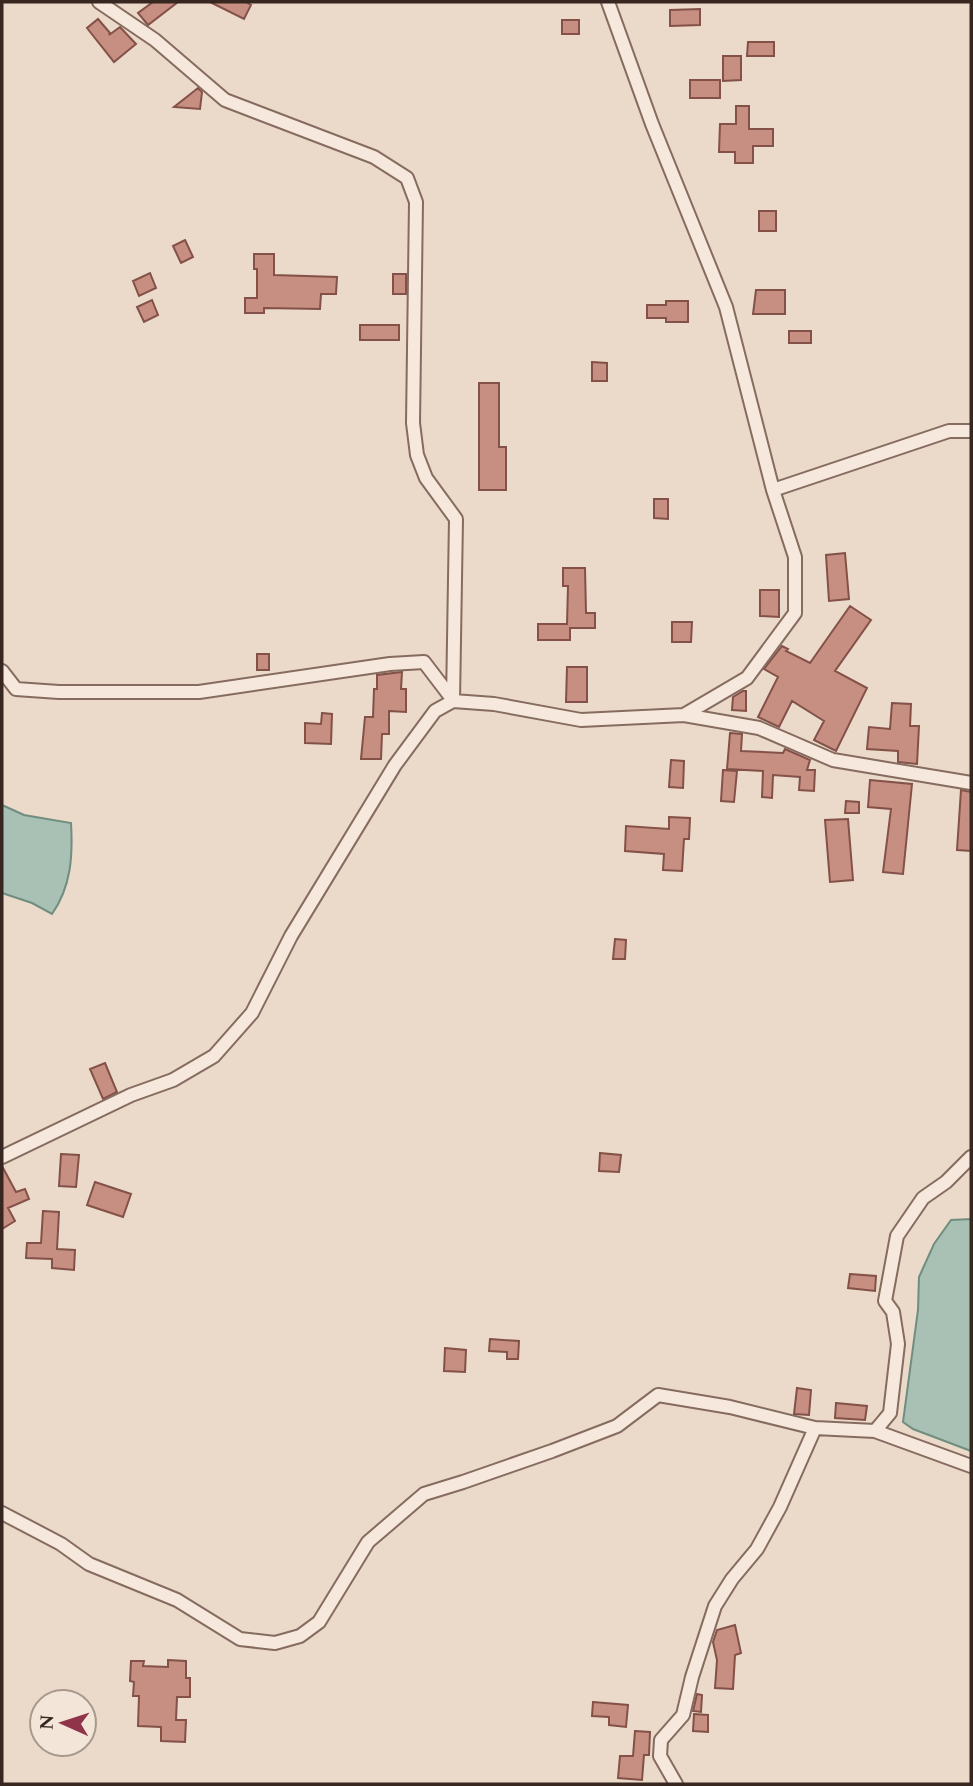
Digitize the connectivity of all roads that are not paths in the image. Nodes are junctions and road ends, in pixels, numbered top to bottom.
1 (99, 2) edge
2 (608, 2) edge
3 (971, 431) edge
4 (773, 490) junction
5 (2, 671) edge
6 (453, 701) junction
7 (684, 715) junction
8 (971, 783) edge
9 (2, 1157) edge
10 (971, 1157) edge
11 (815, 1428) junction
12 (874, 1431) junction
13 (971, 1466) edge
14 (2, 1513) edge
15 (676, 1784) edge

1 - 6 street
2 - 4 street
3 - 4 street
4 - 7 street
5 - 6 street
6 - 7 street
6 - 9 street
7 - 8 street
10 - 12 street
11 - 12 street
11 - 14 street
11 - 15 street
12 - 13 street

